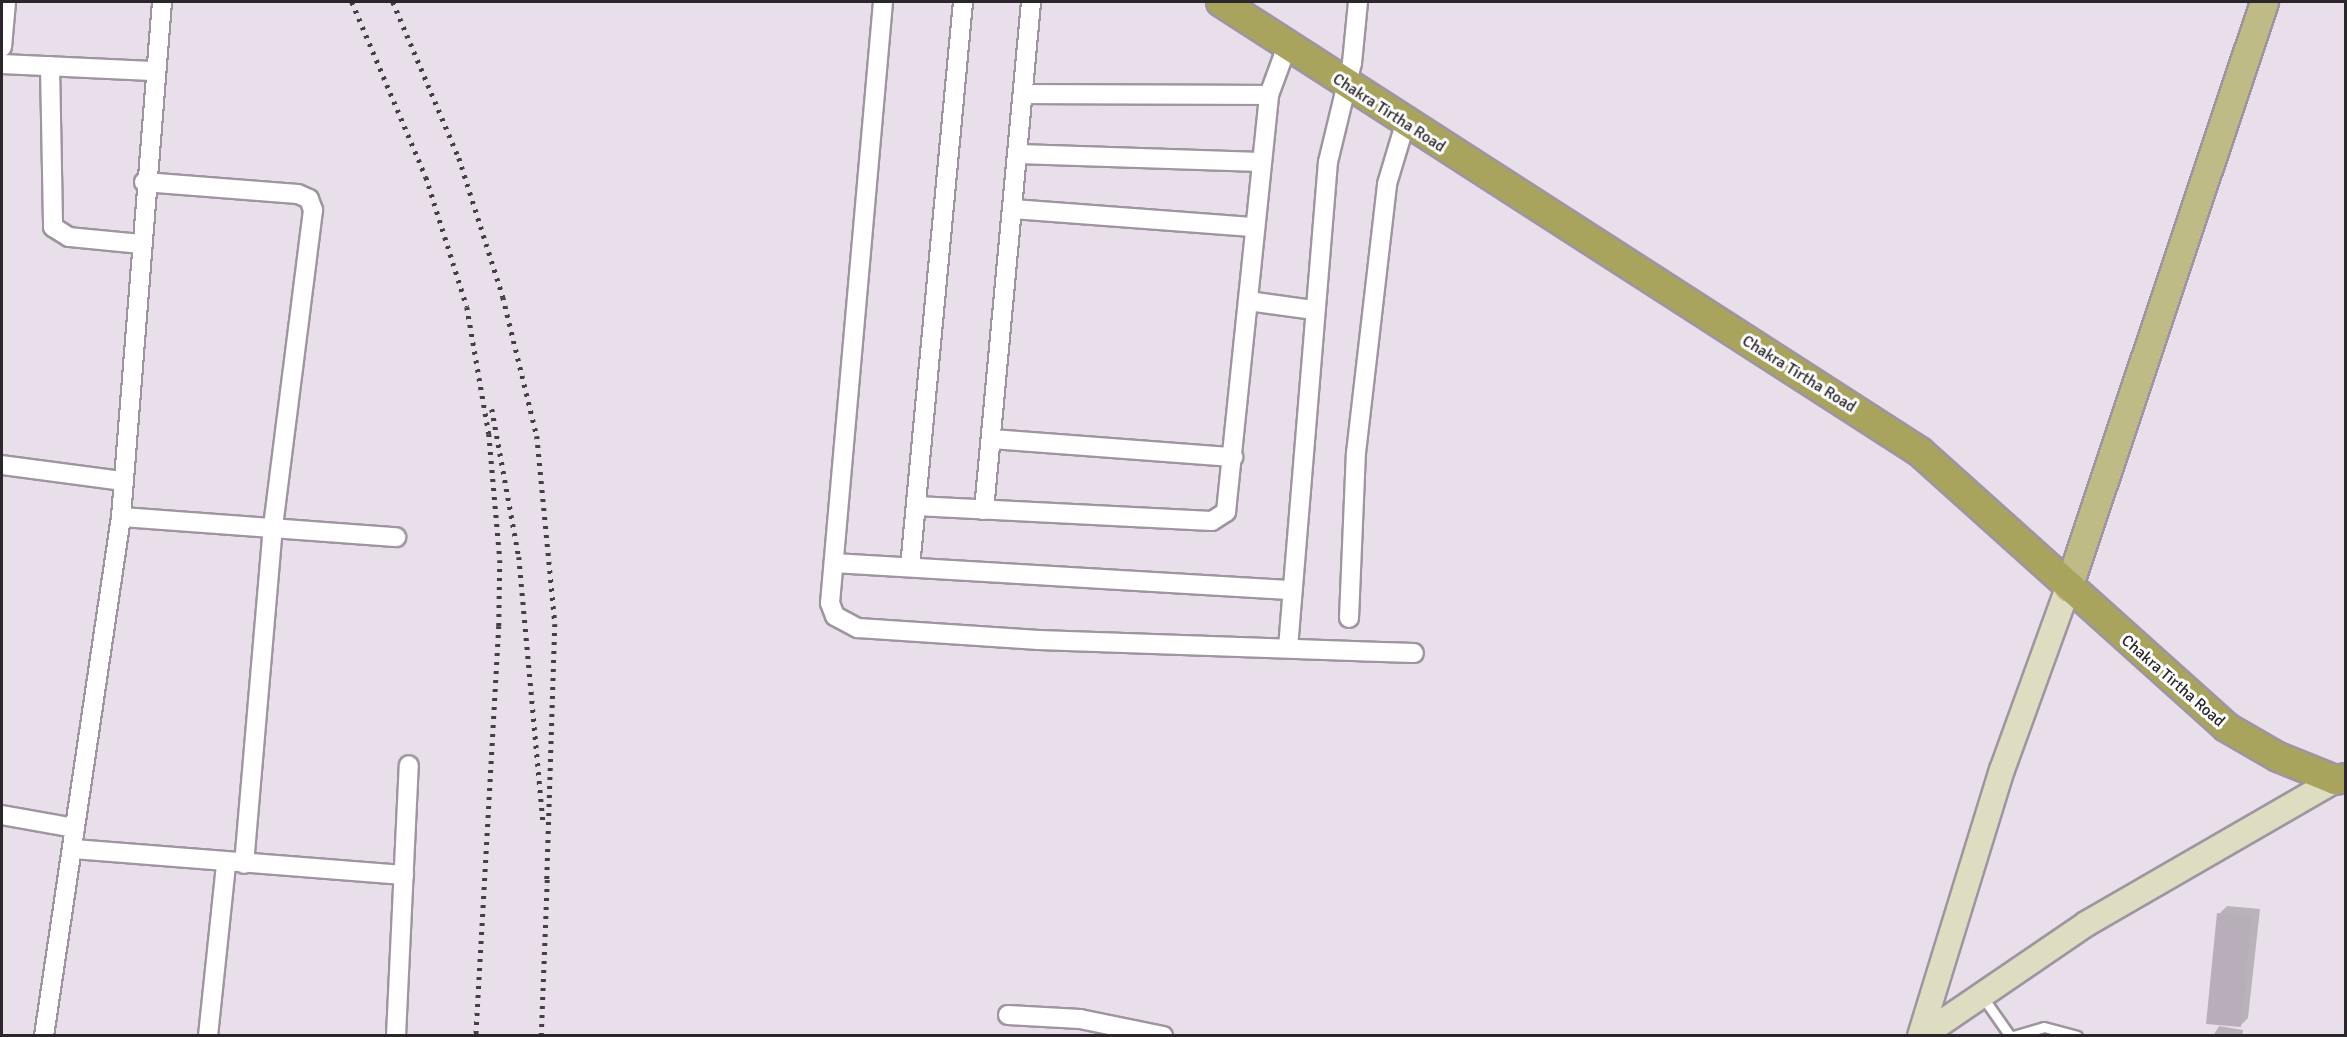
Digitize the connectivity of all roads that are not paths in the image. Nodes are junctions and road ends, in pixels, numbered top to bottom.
1 (6, 2) edge
2 (162, 2) edge
3 (883, 2) edge
4 (963, 2) edge
5 (1031, 2) edge
6 (1221, 2) edge
7 (1358, 2) edge
8 (2264, 2) edge
9 (1287, 46) junction
10 (2, 47) edge
11 (2, 64) edge
12 (50, 66) junction
13 (152, 71) junction
14 (1344, 85) junction
15 (1024, 94) junction
16 (1269, 95) junction
17 (1405, 124) junction
18 (1018, 154) junction
19 (1261, 162) junction
20 (144, 182) junction
21 (1013, 209) junction
22 (1255, 227) junction
23 (140, 244) junction
24 (1248, 301) junction
25 (1314, 310) junction
26 (991, 439) junction
27 (1233, 457) junction
28 (2, 465) edge
29 (122, 481) junction
30 (916, 506) junction
31 (984, 510) junction
32 (120, 517) junction
33 (273, 526) junction
34 (396, 537) dead end
35 (834, 563) junction
36 (910, 567) junction
37 (2068, 588) junction
38 (1292, 590) junction
39 (1349, 618) dead end
40 (1288, 648) junction
41 (1414, 652) dead end
42 (409, 765) dead end
43 (2340, 779) edge
44 (2, 815) edge
45 (75, 828) junction
46 (73, 849) junction
47 (235, 864) junction
48 (404, 874) junction
49 (1982, 995) junction
50 (1008, 1015) dead end
51 (44, 1035) edge
52 (208, 1035) edge
53 (396, 1035) edge
54 (1163, 1035) edge
55 (1921, 1035) edge
56 (2011, 1035) edge
57 (2077, 1035) edge

1 - 10 street
2 - 13 street
3 - 35 street
4 - 30 street
5 - 15 street
6 - 9 highway, Chakra Tirtha Road
7 - 14 street
8 - 37 main road
9 - 14 highway, Chakra Tirtha Road
9 - 16 street
11 - 12 street
12 - 13 street
12 - 23 street
13 - 20 street
14 - 17 highway, Chakra Tirtha Road
14 - 25 street
15 - 16 street
15 - 18 street
16 - 19 street
17 - 37 highway, Chakra Tirtha Road
17 - 39 street
18 - 19 street
18 - 21 street
19 - 22 street
20 - 23 street
20 - 33 street
21 - 22 street
21 - 26 street
22 - 24 street
23 - 29 street
24 - 25 street
24 - 27 street
25 - 38 street
26 - 27 street
26 - 31 street
27 - 31 street
28 - 29 street
29 - 32 street
30 - 31 street
30 - 36 street
32 - 33 street
32 - 45 street
33 - 34 street
33 - 47 street
35 - 36 street
35 - 40 street
36 - 38 street
37 - 43 highway, Chakra Tirtha Road
37 - 55 main road
38 - 40 street
40 - 41 street
42 - 48 street
43 - 49 main road
44 - 45 street
45 - 46 street
46 - 47 street
46 - 51 street
47 - 48 street
47 - 52 street
48 - 53 street
49 - 55 main road
49 - 56 lane
50 - 54 street
56 - 57 lane

